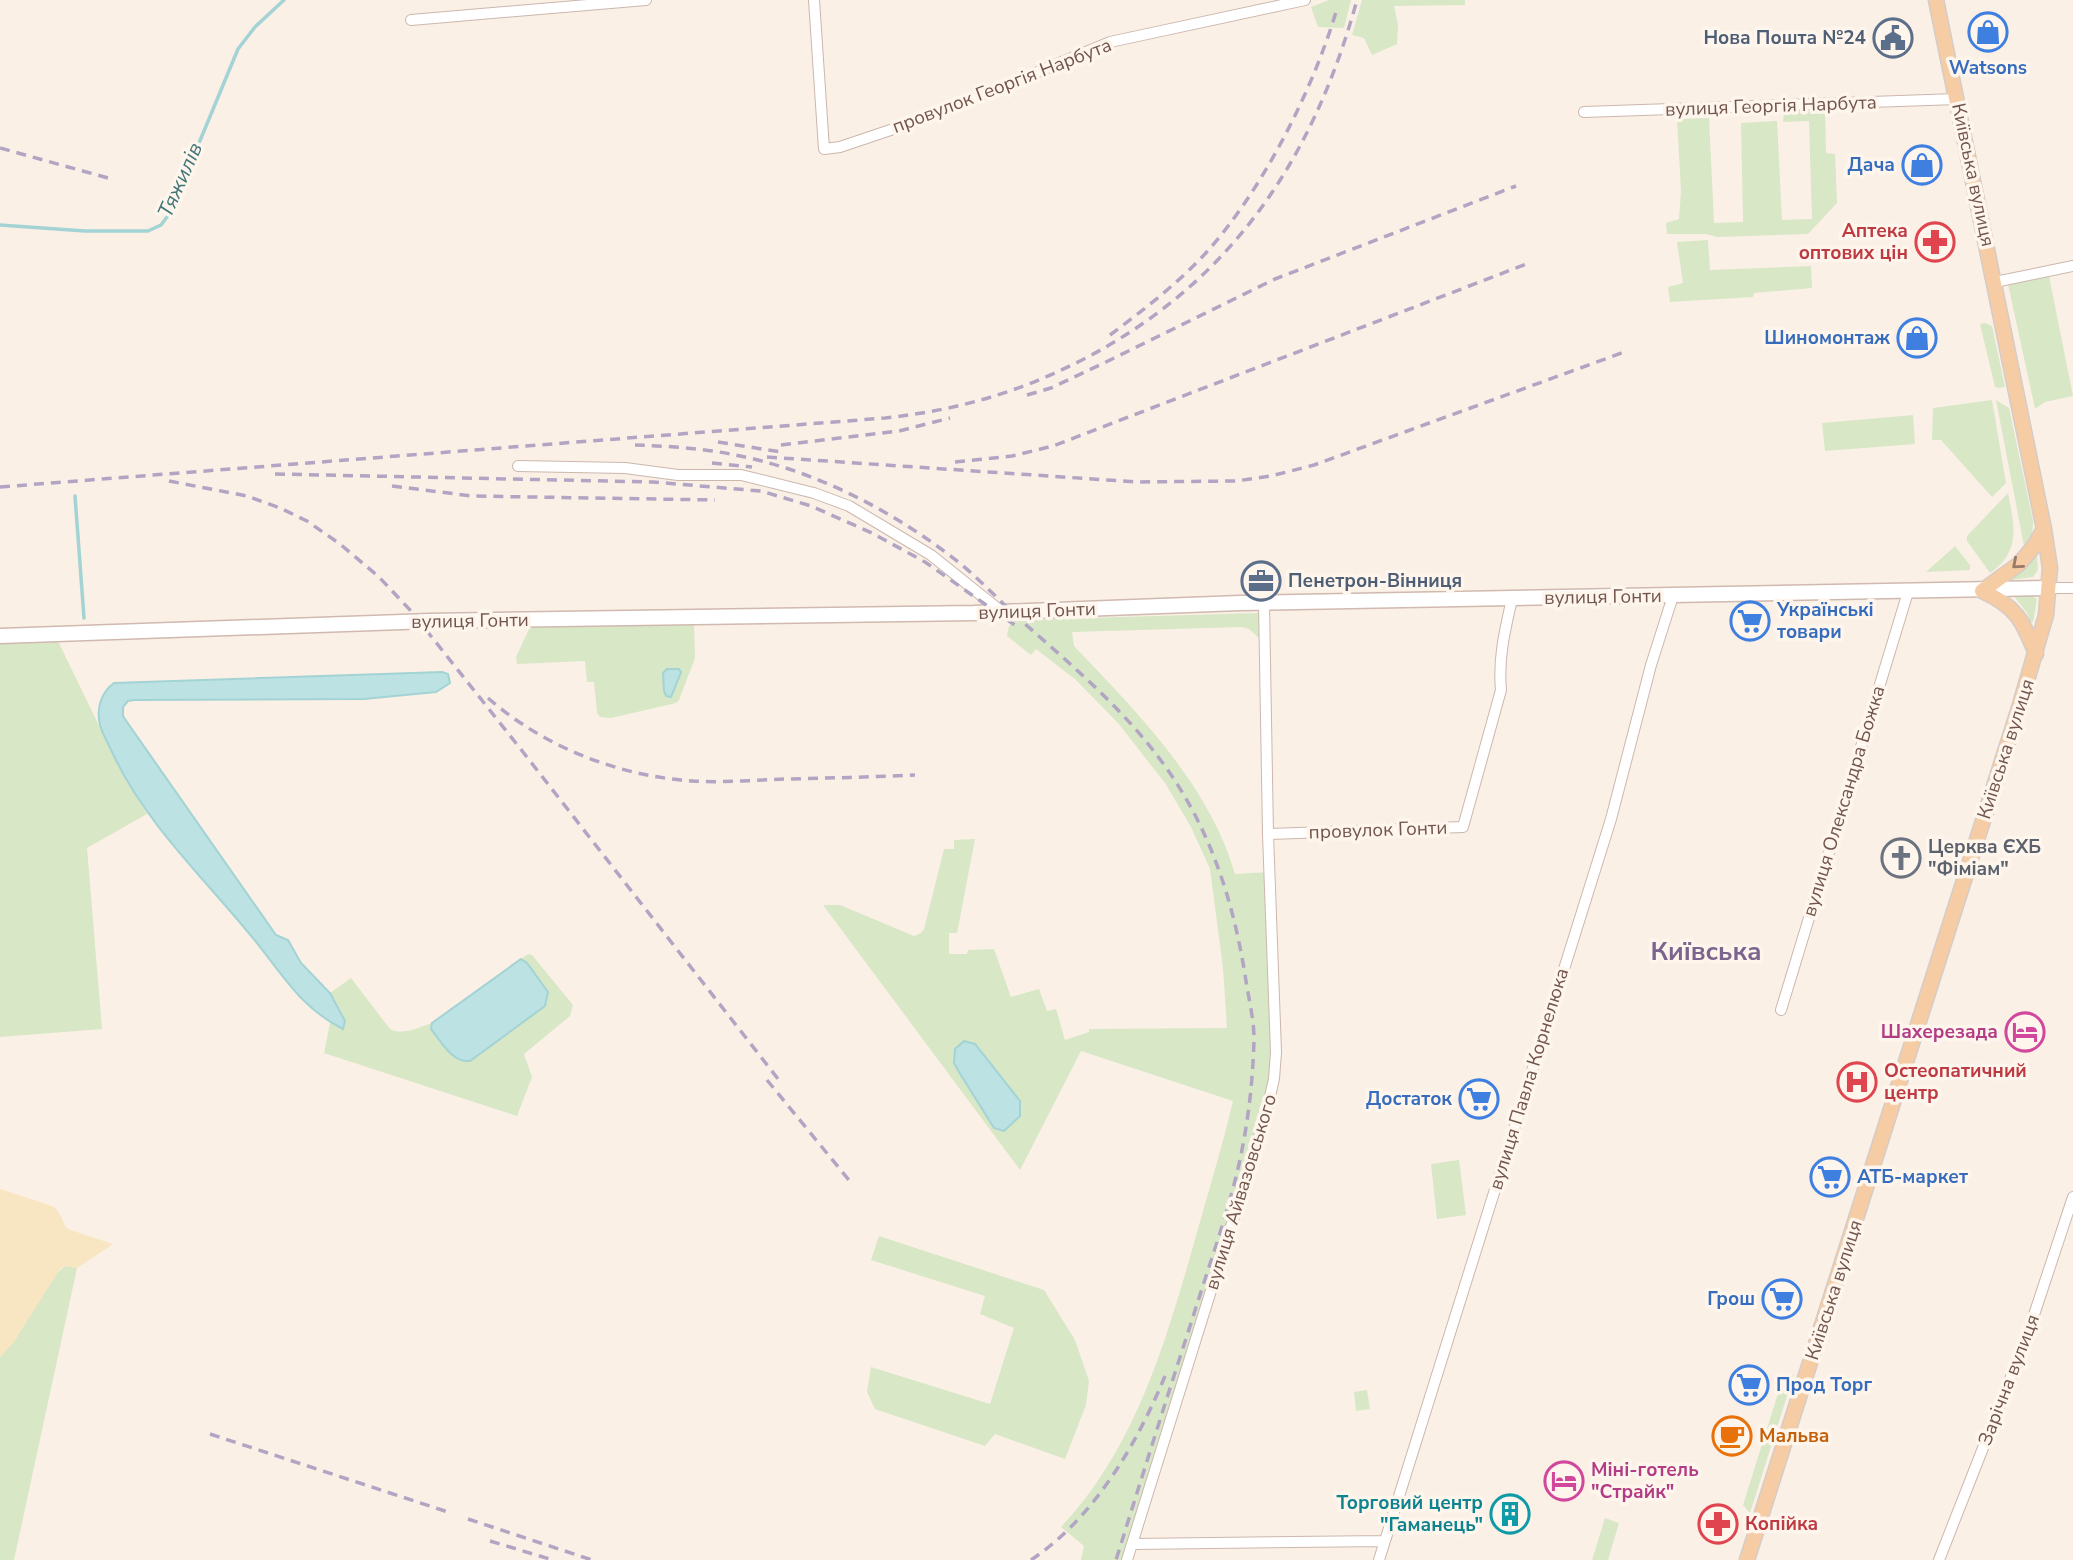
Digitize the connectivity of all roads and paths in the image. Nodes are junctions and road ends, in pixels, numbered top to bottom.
1 (646, 0) edge
2 (814, 0) edge
3 (1306, 0) edge
4 (1936, 0) edge
5 (411, 20) dead end
6 (1957, 99) junction
7 (1584, 112) dead end
8 (2073, 266) edge
9 (1994, 282) junction
10 (518, 466) dead end
11 (2044, 529) junction
12 (2049, 588) junction
13 (2073, 588) edge
14 (1982, 591) junction
15 (1908, 592) junction
16 (1672, 596) junction
17 (1512, 599) junction
18 (1264, 603) junction
19 (1002, 612) junction
20 (0, 636) edge
21 (2036, 654) junction
22 (1268, 834) junction
23 (1781, 1010) dead end
24 (2073, 1197) edge
25 (1385, 1541) junction
26 (1133, 1544) junction
27 (1128, 1560) edge
28 (1379, 1560) edge
29 (1747, 1560) edge
30 (1939, 1560) edge

1 - 5 street
2 - 3 street, провулок Георгія Нарбута
4 - 6 main road, Київська вулиця
6 - 7 street, вулиця Георгія Нарбута
6 - 9 main road, Київська вулиця
8 - 9 street
9 - 11 main road, Київська вулиця
10 - 19 street
11 - 12 main road, Київська вулиця
11 -> 14 main road
12 - 13 street, вулиця Гонти
12 - 14 street, вулиця Гонти
12 - 21 main road, Київська вулиця
14 - 15 street, вулиця Гонти
14 - 21 main road
15 - 16 street, вулиця Гонти
15 - 23 street, вулиця Олександра Божка
16 - 17 street, вулиця Гонти
16 - 25 street, вулиця Павла Корнелюка
17 - 18 street, вулиця Гонти
17 - 22 street, провулок Гонти
18 - 19 street, вулиця Гонти
18 - 22 street, вулиця Айвазовського
19 - 20 street, вулиця Гонти
21 - 29 main road, Київська вулиця
22 - 26 street, вулиця Айвазовського
24 - 30 street, Зарічна вулиця
25 - 26 street
25 - 28 street, вулиця Павла Корнелюка
26 - 27 street, вулиця Айвазовського

